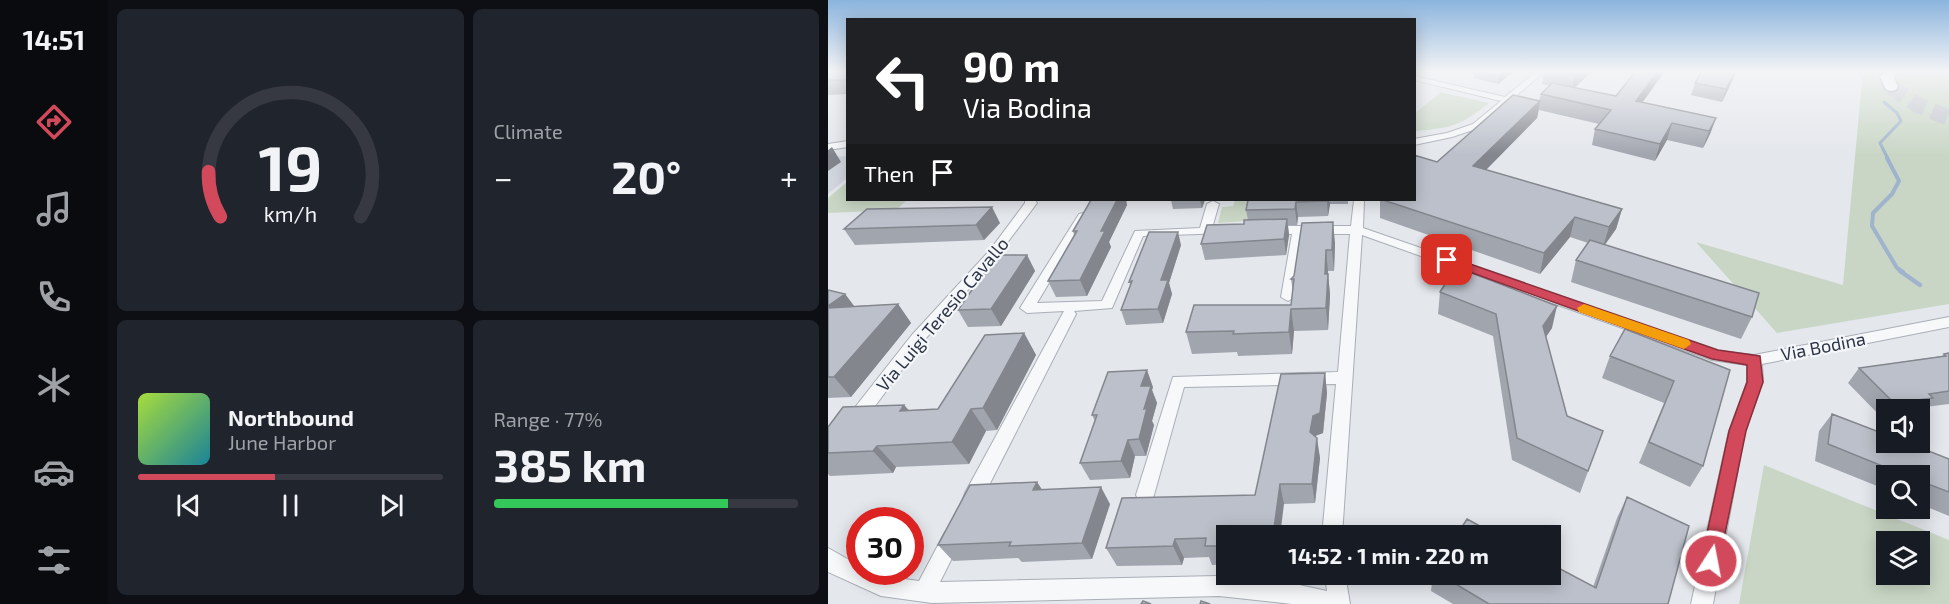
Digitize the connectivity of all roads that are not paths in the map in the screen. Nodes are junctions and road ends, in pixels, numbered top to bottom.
1 (1508, 99) edge
2 (1416, 140) edge
3 (846, 144) edge
4 (828, 147) edge
5 (1030, 201) edge
6 (1359, 201) edge
7 (1090, 204) edge
8 (1214, 204) dead end
9 (1299, 229) junction
10 (1264, 230) edge
11 (1357, 230) junction
12 (1205, 231) junction
13 (1233, 231) edge
14 (1288, 297) dead end
15 (1069, 314) dead end
16 (1949, 322) edge
17 (1754, 360) junction
18 (1344, 378) junction
19 (849, 428) edge
20 (1144, 495) edge
21 (1333, 525) edge
22 (828, 558) edge
23 (1336, 585) edge
24 (924, 592) junction
25 (1338, 604) edge
26 (1702, 604) edge

1 - 2 street
3 - 4 street
5 - 19 street, Via Luigi Teresio Cavallo
6 - 11 street
7 - 12 street
8 - 12 street
9 - 10 street, Via Bodina
9 - 11 street, Via Bodina
9 - 14 street
11 - 17 street, Via Bodina
11 - 18 street
12 - 13 street
15 - 24 street
16 - 17 street, Via Bodina
17 - 26 street
18 - 20 street
18 - 21 street
22 - 24 street
23 - 25 street
24 - 25 street

